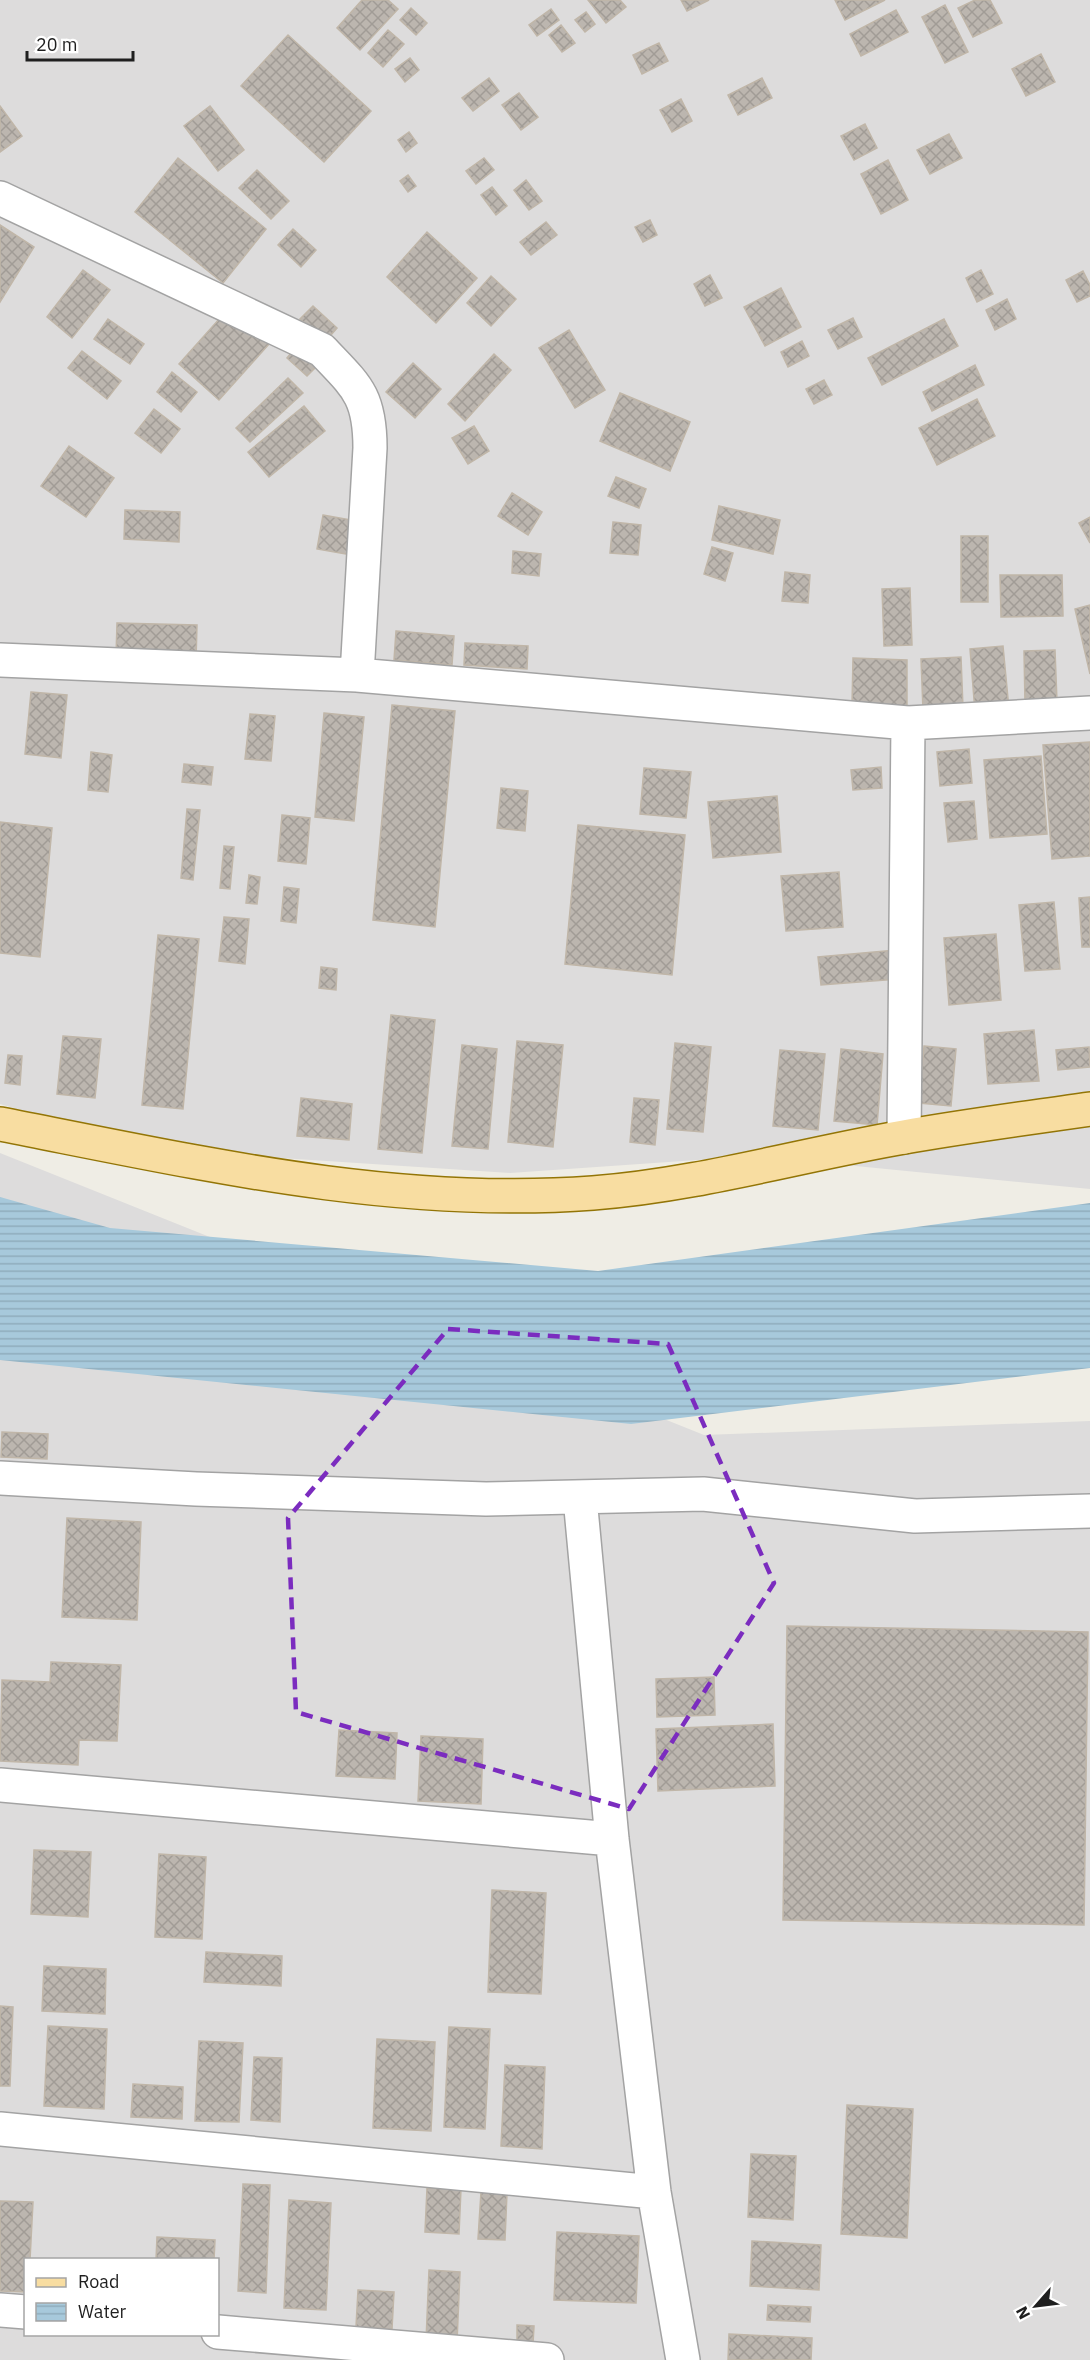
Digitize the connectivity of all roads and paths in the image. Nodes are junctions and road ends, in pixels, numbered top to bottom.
1 (0, 198) edge
2 (0, 660) edge
3 (357, 675) junction
4 (1090, 713) edge
5 (908, 723) junction
6 (1090, 1109) edge
7 (0, 1124) edge
8 (904, 1137) junction
9 (0, 1478) edge
10 (580, 1497) junction
11 (1090, 1510) edge
12 (0, 1785) edge
13 (612, 1839) junction
14 (0, 2129) edge
15 (654, 2192) junction
16 (0, 2310) edge
17 (24, 2312) edge
18 (219, 2331) edge
19 (547, 2360) edge
20 (683, 2360) edge

1 - 3 street
2 - 3 street
3 - 5 street
4 - 5 street
5 - 8 street
6 - 8 main road
7 - 8 main road
9 - 10 street
10 - 11 street
10 - 13 street
12 - 13 street
13 - 15 street
14 - 15 street
15 - 20 street
16 - 17 street
18 - 19 street

